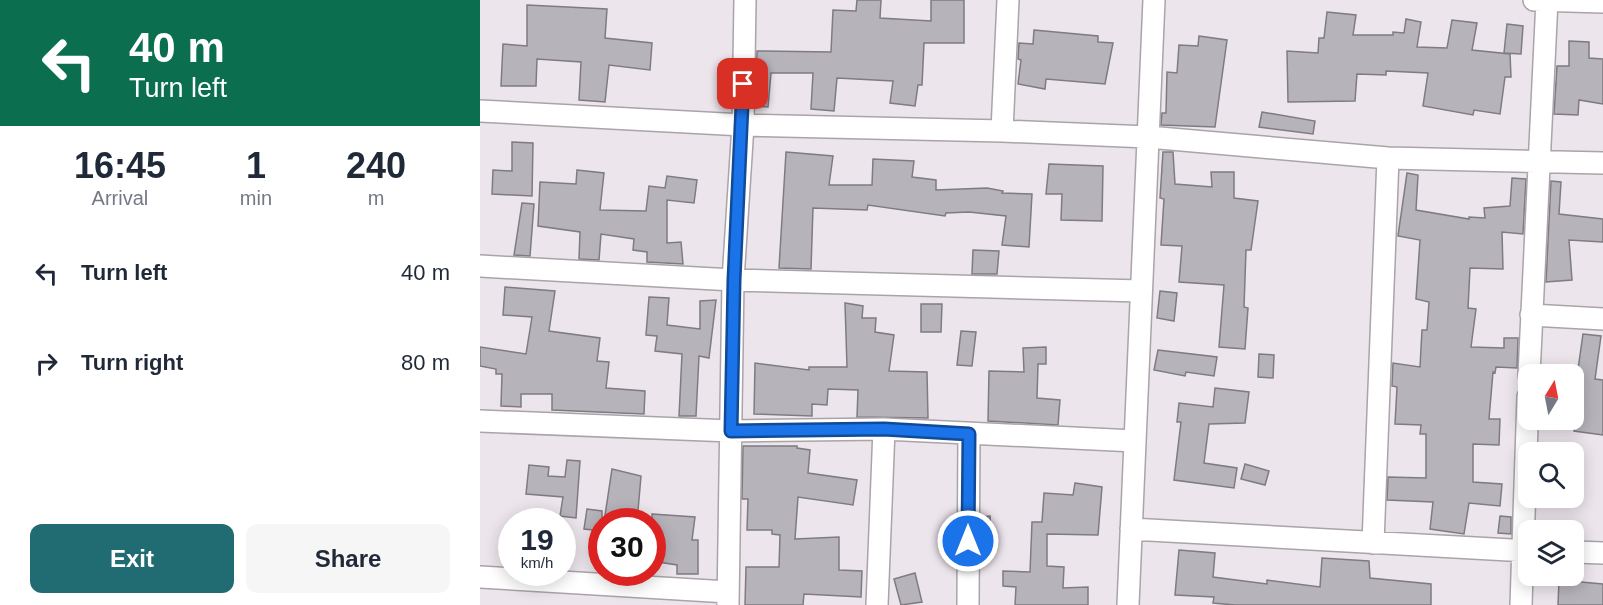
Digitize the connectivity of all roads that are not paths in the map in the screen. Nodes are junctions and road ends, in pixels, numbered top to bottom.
1 (745, 0) edge
2 (1008, 0) edge
3 (1154, 0) edge
4 (1534, 0) edge
5 (1546, 0) edge
6 (1603, 2) edge
7 (480, 111) edge
8 (743, 125) junction
9 (1002, 131) junction
10 (1148, 137) junction
11 (1388, 158) junction
12 (1538, 162) junction
13 (1603, 163) edge
14 (480, 266) edge
15 (734, 280) junction
16 (1142, 291) junction
17 (1531, 315) junction
18 (1603, 318) edge
19 (1529, 364) edge
20 (480, 421) edge
21 (884, 429) junction
22 (1528, 430) edge
23 (731, 431) junction
24 (969, 434) junction
25 (1135, 441) junction
26 (1526, 520) edge
27 (1131, 530) junction
28 (1373, 543) junction
29 (1518, 551) edge
30 (1584, 552) edge
31 (1603, 553) edge
32 (480, 577) edge
33 (1523, 586) edge
34 (728, 598) edge
35 (877, 605) edge
36 (968, 605) edge
37 (1128, 605) edge
38 (1521, 605) edge

1 - 8 street
2 - 9 street
3 - 10 street
4 - 5 street
5 - 6 street
5 - 12 street
7 - 8 street
8 - 9 street
8 - 15 street
9 - 10 street
10 - 11 street
10 - 16 street
11 - 12 street
11 - 28 street
12 - 13 street
12 - 17 street
14 - 15 street
15 - 16 street
15 - 23 street
16 - 25 street
17 - 18 street
17 - 19 street
20 - 23 street
21 - 23 street
21 - 24 street
21 - 35 street
22 - 26 street
23 - 34 street
24 - 25 street
24 - 36 street
25 - 27 street
27 - 28 street
27 - 37 street
28 - 29 street
30 - 31 street
32 - 34 street
33 - 38 street

